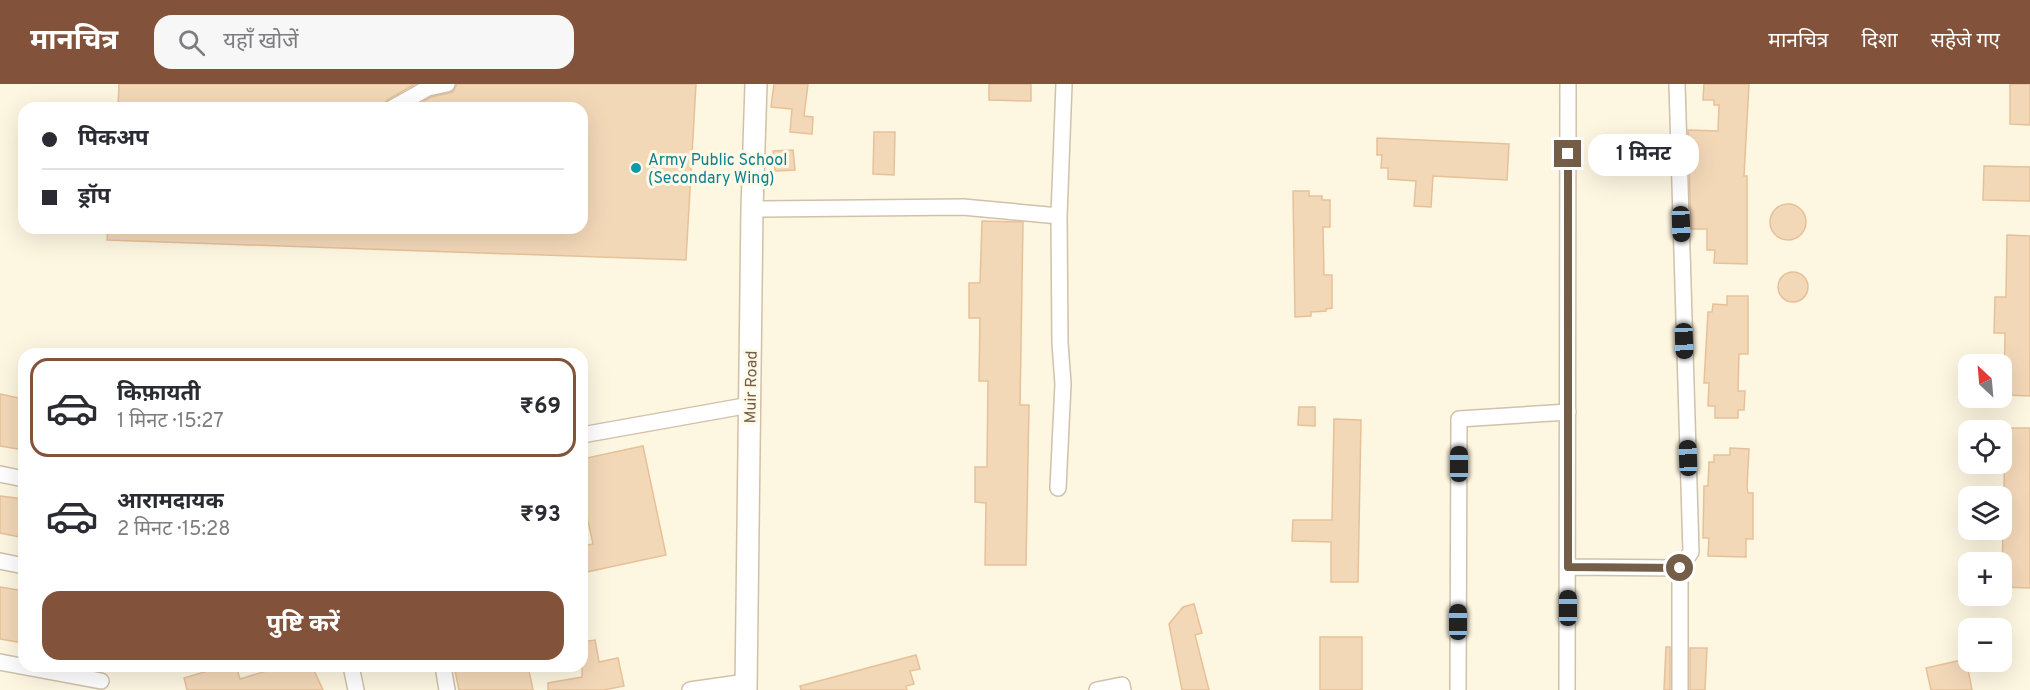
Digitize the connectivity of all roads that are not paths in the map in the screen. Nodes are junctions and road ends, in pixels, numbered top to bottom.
1 (447, 84) edge
2 (756, 84) edge
3 (1064, 84) edge
4 (1568, 84) edge
5 (1677, 84) edge
6 (428, 86) edge
7 (402, 102) edge
8 (752, 209) junction
9 (1059, 216) junction
10 (750, 405) junction
11 (1568, 412) junction
12 (588, 434) edge
13 (0, 474) edge
14 (18, 478) edge
15 (1058, 488) dead end
16 (0, 561) edge
17 (18, 565) edge
18 (1568, 567) junction
19 (1680, 568) junction
20 (0, 662) edge
21 (18, 665) edge
22 (59, 672) edge
23 (352, 672) edge
24 (444, 672) edge
25 (101, 679) edge
26 (746, 686) edge
27 (356, 690) edge
28 (447, 690) edge
29 (690, 690) edge
30 (1097, 690) edge
31 (1123, 690) edge
32 (1458, 690) edge
33 (1567, 690) edge
34 (1680, 690) edge

1 - 6 street
2 - 8 main road, Muir Road
3 - 9 street
4 - 11 street
5 - 19 street
6 - 7 street
8 - 9 street
8 - 10 main road, Muir Road
9 - 15 street
10 - 12 street
10 - 26 main road, Muir Road
11 - 18 street
11 - 32 street
13 - 14 street
16 - 17 street
18 - 19 street
18 - 33 street
19 - 34 street
20 - 21 street
22 - 25 street
23 - 27 street
24 - 28 street
26 - 29 street
30 - 31 street

